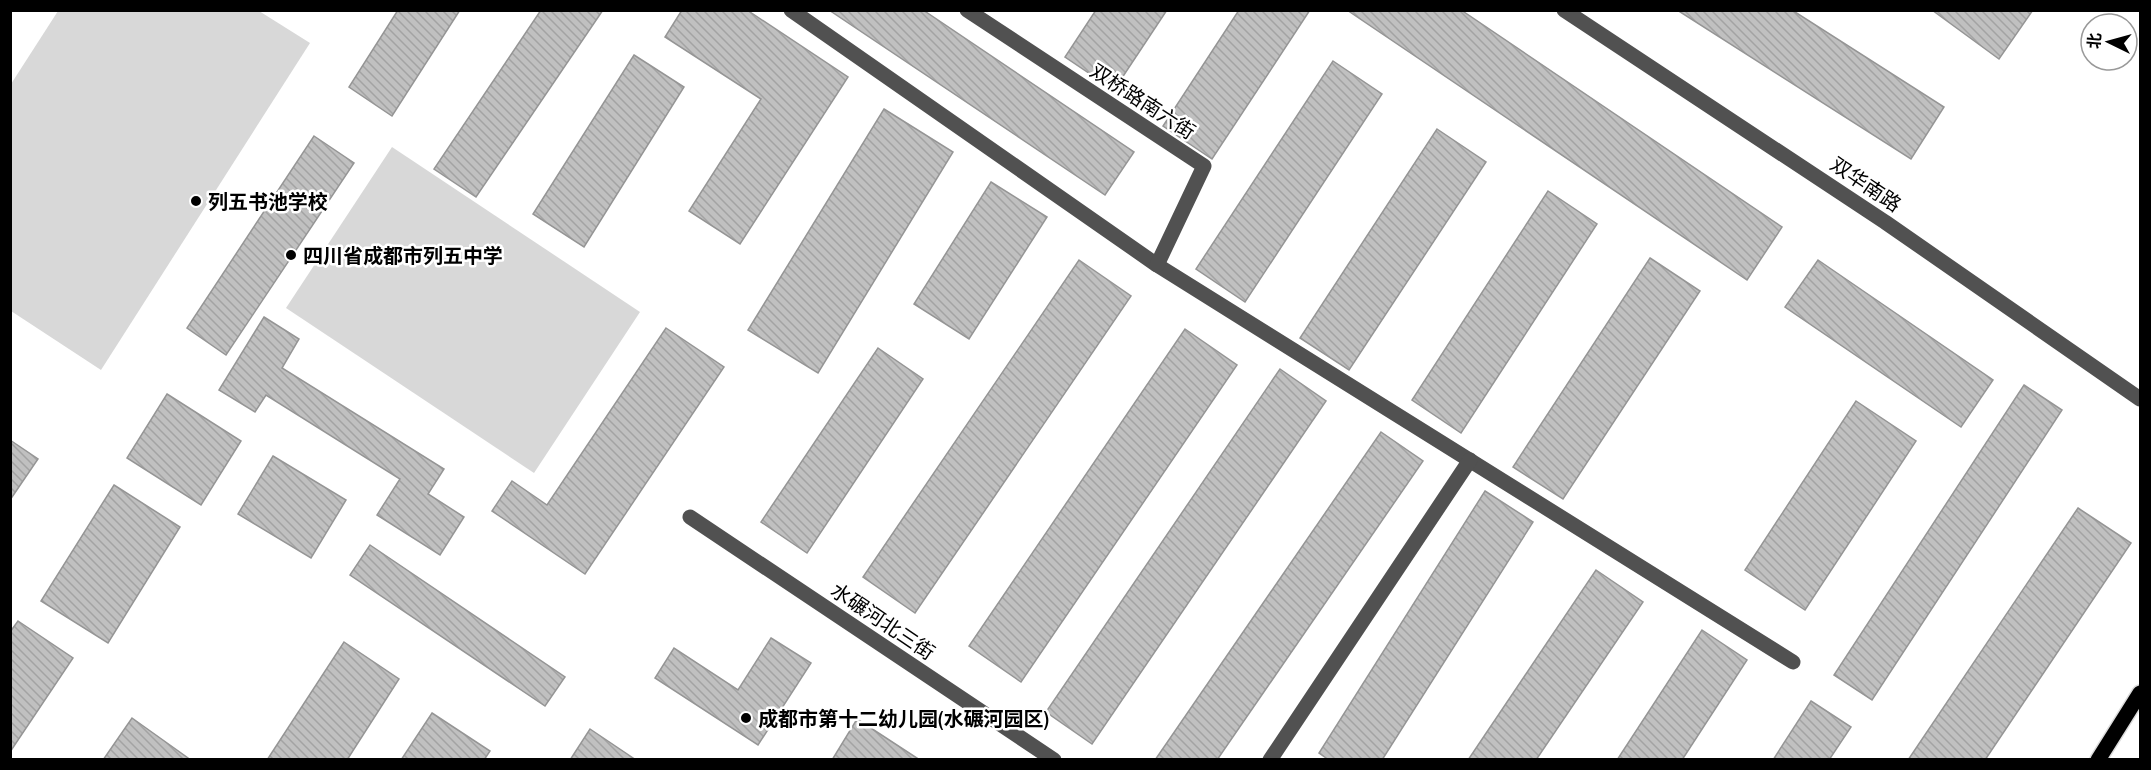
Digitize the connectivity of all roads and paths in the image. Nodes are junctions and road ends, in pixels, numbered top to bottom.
1 (791, 10) edge
2 (967, 10) edge
3 (1564, 10) edge
4 (1157, 265) junction
5 (2140, 399) edge
6 (1470, 460) junction
7 (690, 517) dead end
8 (1793, 662) dead end
9 (2140, 693) edge
10 (1277, 757) edge
11 (1054, 759) edge
12 (2098, 759) edge

1 - 4 street
2 - 4 street, 双桥路南六街
3 - 5 street, 双华南路
4 - 6 street
6 - 8 street
6 - 10 street
7 - 11 street, 水碾河北三街
9 - 12 main road

